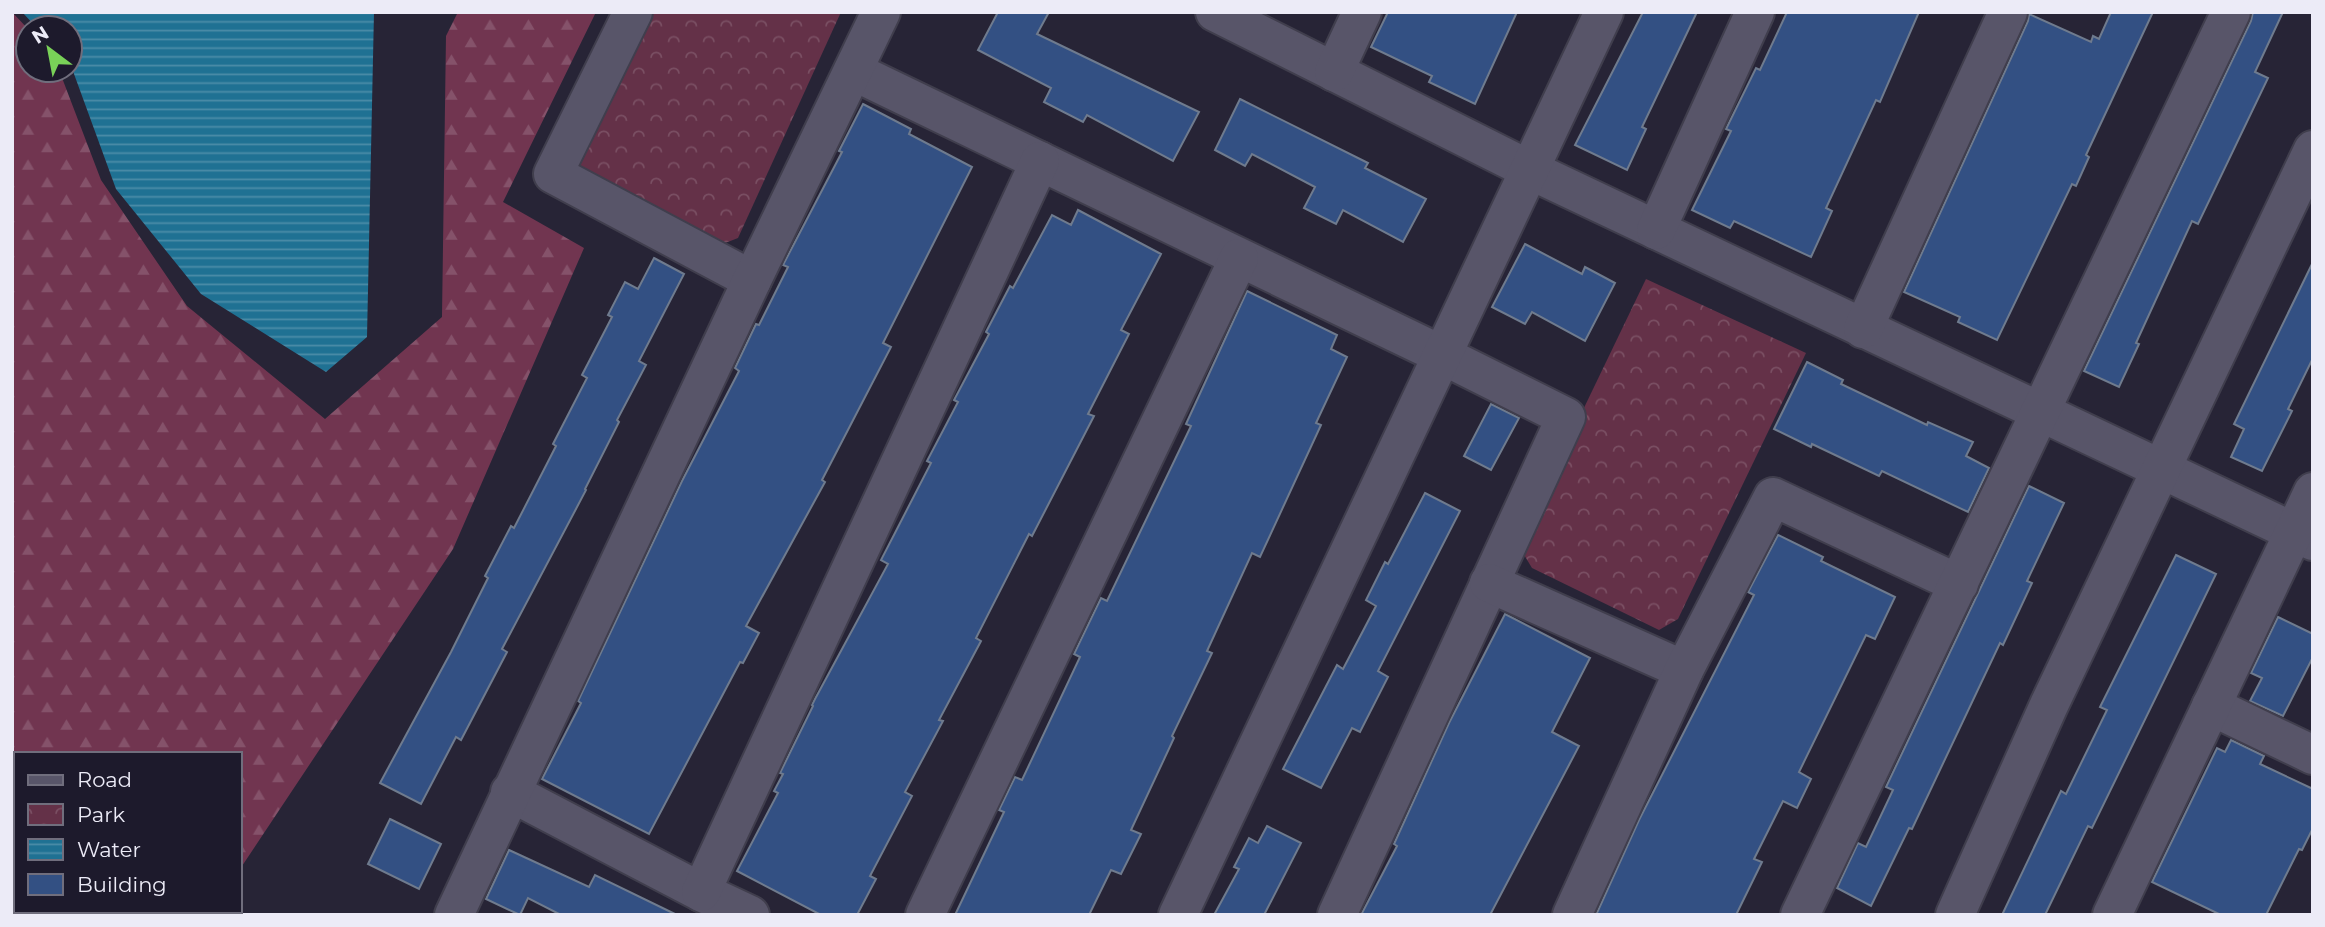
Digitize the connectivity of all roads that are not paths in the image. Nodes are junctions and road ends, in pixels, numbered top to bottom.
1 (633, 12) edge
2 (881, 12) edge
3 (1214, 12) edge
4 (1362, 12) edge
5 (1604, 12) edge
6 (1755, 12) edge
7 (2008, 12) edge
8 (2231, 12) edge
9 (853, 71) junction
10 (1334, 72) junction
11 (2313, 150) edge
12 (1040, 161) junction
13 (1530, 170) junction
14 (1657, 230) junction
15 (1239, 258) junction
16 (752, 280) junction
17 (1863, 329) junction
18 (1442, 355) junction
19 (2041, 413) junction
20 (2161, 470) junction
21 (2313, 492) edge
22 (2304, 537) edge
23 (1489, 583) junction
24 (1959, 584) junction
25 (1684, 670) junction
26 (2211, 706) junction
27 (2313, 755) edge
28 (510, 792) junction
29 (701, 892) junction
30 (454, 915) edge
31 (750, 915) edge
32 (925, 915) edge
33 (1178, 915) edge
34 (1337, 915) edge
35 (1572, 915) edge
36 (1800, 915) edge
37 (1955, 915) edge
38 (2112, 915) edge

1 - 16 street
2 - 9 street
3 - 10 street
4 - 10 street
5 - 13 street
6 - 14 street
7 - 17 street
8 - 19 street
9 - 12 street
9 - 16 street
10 - 13 street
11 - 20 street
12 - 15 street
12 - 29 street
13 - 14 street
13 - 18 street
14 - 17 street
15 - 18 street
15 - 32 street
16 - 28 street
17 - 19 street
18 - 23 street
18 - 33 street
19 - 20 street
19 - 24 street
20 - 22 street
20 - 37 street
21 - 22 street
22 - 26 street
23 - 25 street
23 - 34 street
24 - 25 street
24 - 36 street
25 - 35 street
26 - 27 street
26 - 38 street
28 - 29 street
28 - 30 street
29 - 31 street

